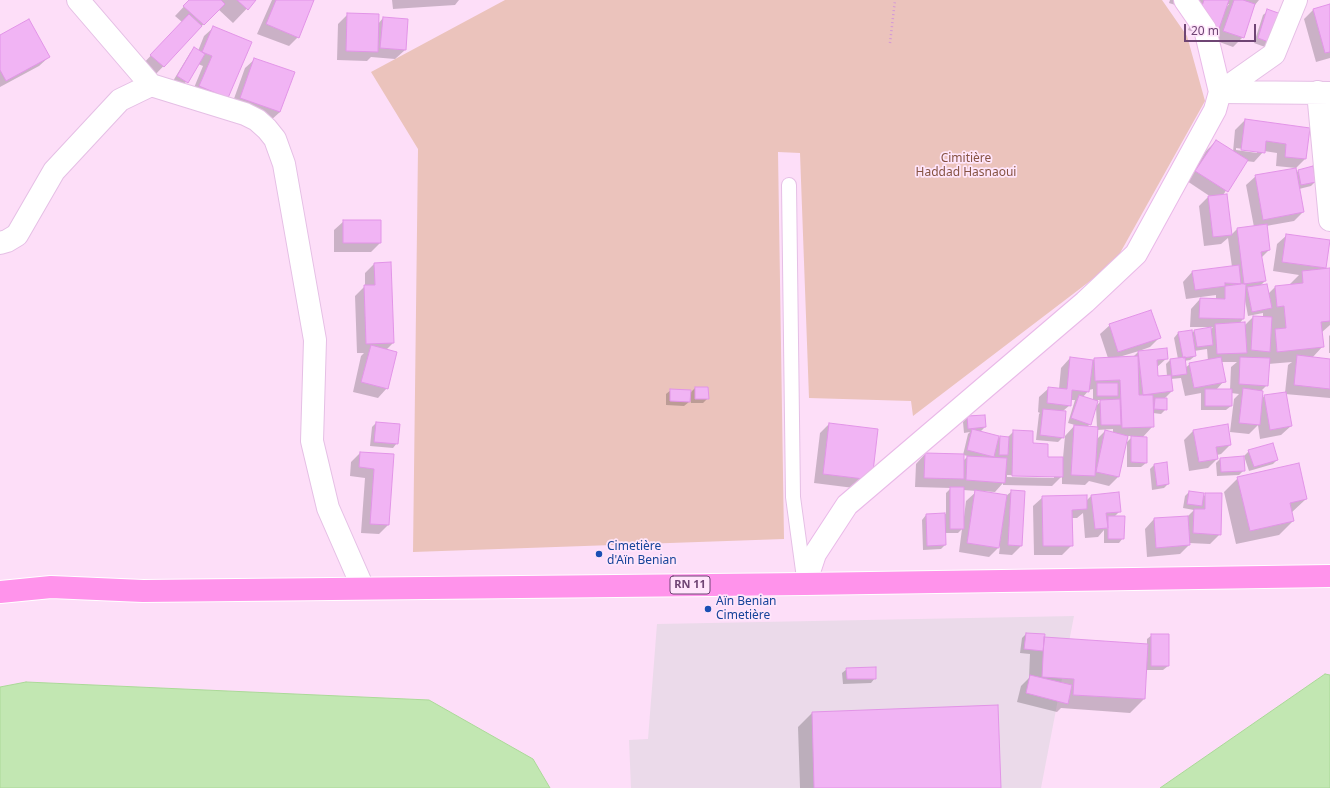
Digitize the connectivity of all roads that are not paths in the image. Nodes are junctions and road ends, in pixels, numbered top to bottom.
1 (78, 0) edge
2 (1185, 0) edge
3 (1296, 0) edge
4 (151, 84) junction
5 (1220, 92) junction
6 (1324, 93) edge
7 (789, 185) dead end
8 (1330, 220) edge
9 (0, 243) edge
10 (0, 576) edge
11 (1330, 576) edge
12 (805, 584) junction
13 (51, 587) junction
14 (363, 588) junction
15 (0, 592) edge

1 - 4 street
2 - 5 street
3 - 5 street
4 - 9 street
4 - 14 street
5 - 6 street
5 - 12 street
6 - 8 street
7 - 12 lane
10 - 13 main road, RN 11
11 - 12 main road, RN 11
12 - 14 main road, RN 11
13 - 14 main road, RN 11
13 - 15 main road, RN 11

